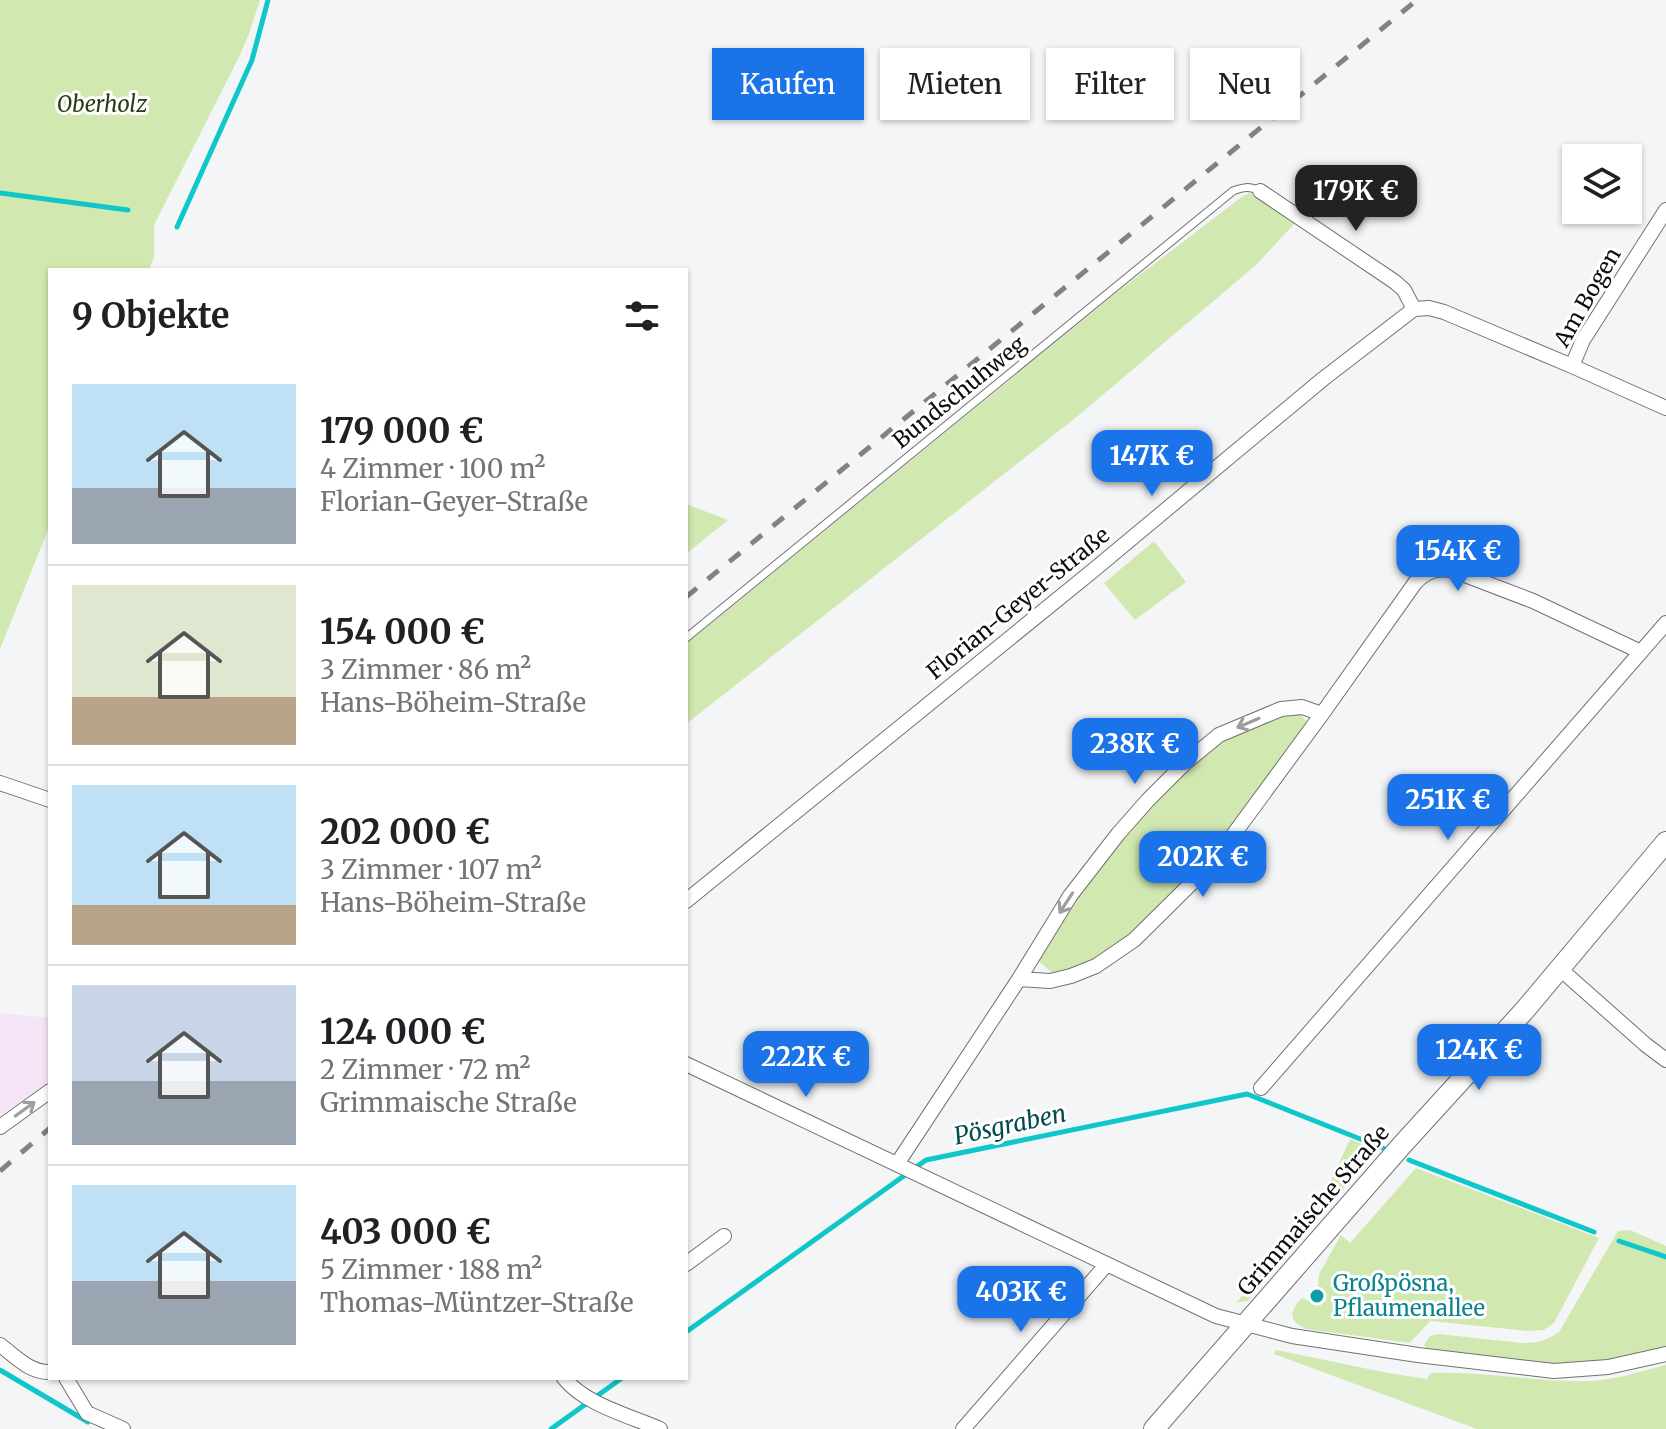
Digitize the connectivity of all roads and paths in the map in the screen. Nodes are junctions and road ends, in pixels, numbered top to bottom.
1 (1260, 191) joint
2 (1666, 210) edge
3 (1414, 309) junction
4 (1572, 366) junction
5 (1666, 408) edge
6 (1666, 623) edge
7 (688, 636) edge
8 (1641, 652) junction
9 (1322, 714) junction
10 (0, 783) edge
11 (48, 799) edge
12 (1666, 842) edge
13 (688, 899) edge
14 (1559, 968) junction
15 (1019, 979) junction
16 (1666, 1060) edge
17 (688, 1065) edge
18 (1261, 1088) dead end
19 (48, 1092) edge
20 (0, 1127) edge
21 (907, 1169) junction
22 (724, 1236) dead end
23 (688, 1263) edge
24 (1107, 1264) junction
25 (1245, 1324) junction
26 (0, 1345) edge
27 (1666, 1354) edge
28 (48, 1372) edge
29 (67, 1380) edge
30 (566, 1380) edge
31 (123, 1429) edge
32 (660, 1429) edge
33 (963, 1429) edge
34 (1154, 1429) edge

1 - 3 street
1 - 7 lane, Bundschuhweg
2 - 4 street, Am Bogen
3 - 4 street
3 - 13 street, Florian-Geyer-Straße
4 - 5 street
6 - 8 street
8 - 9 street
8 - 18 street
9 - 15 street
9 -> 15 street
10 - 11 street
12 - 14 main road, Grimmaische Straße
14 - 16 street
14 - 25 main road, Grimmaische Straße
15 - 21 street
17 - 21 street
20 -> 19 street
21 - 24 street
22 - 23 street
24 - 25 street
24 - 33 street
25 - 27 street
25 - 34 main road, Grimmaische Straße
26 - 28 street
29 - 31 street
30 - 32 street

